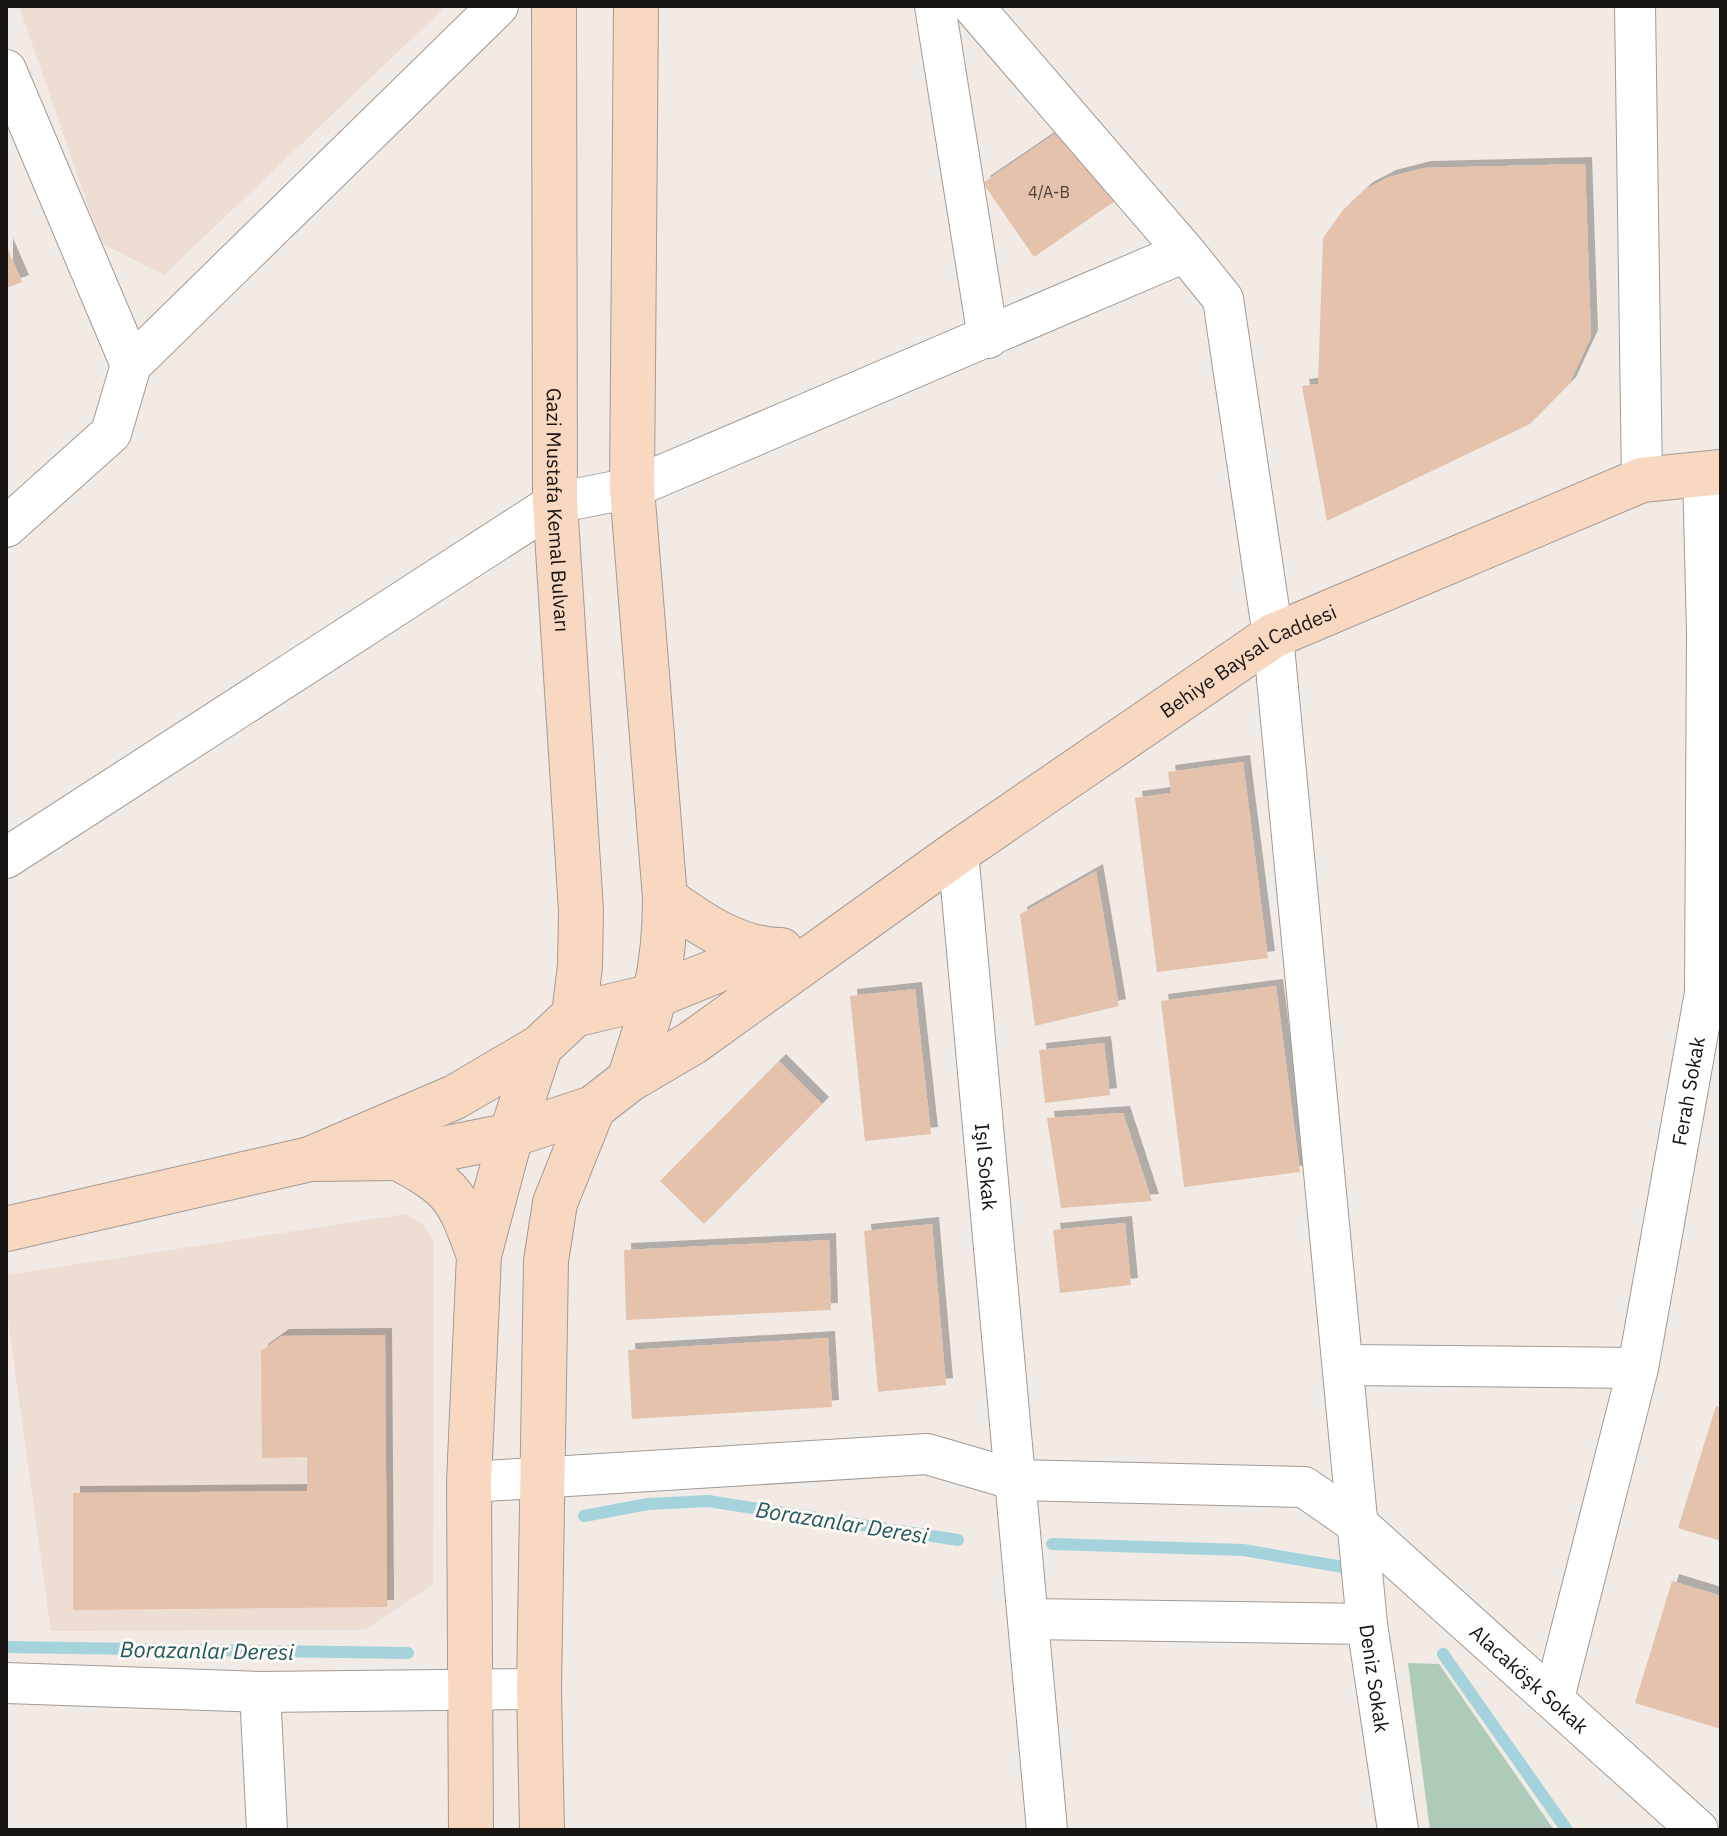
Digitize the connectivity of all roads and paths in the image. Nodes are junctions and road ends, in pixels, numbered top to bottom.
1 (498, 6) edge
2 (554, 6) edge
3 (636, 6) edge
4 (935, 6) edge
5 (973, 6) edge
6 (1635, 6) edge
7 (6, 70) edge
8 (1185, 252) junction
9 (988, 338) junction
10 (131, 365) junction
11 (1712, 472) edge
12 (1642, 480) junction
13 (632, 488) junction
14 (555, 503) junction
15 (6, 527) edge
16 (1273, 636) junction
17 (958, 852) junction
18 (6, 858) edge
19 (665, 898) junction
20 (824, 949) junction
21 (768, 950) junction
22 (1713, 993) edge
23 (657, 995) junction
24 (574, 1015) junction
25 (540, 1047) junction
26 (629, 1080) junction
27 (593, 1108) junction
28 (511, 1135) junction
29 (398, 1158) junction
30 (310, 1159) junction
31 (6, 1229) edge
32 (479, 1255) junction
33 (1345, 1365) junction
34 (1638, 1368) junction
35 (541, 1475) junction
36 (1016, 1480) junction
37 (469, 1482) junction
38 (1360, 1526) junction
39 (1028, 1619) junction
40 (1367, 1624) junction
41 (6, 1683) edge
42 (539, 1689) junction
43 (468, 1690) junction
44 (260, 1692) junction
45 (1554, 1698) junction
46 (267, 1830) edge
47 (471, 1830) edge
48 (542, 1830) edge
49 (1047, 1830) edge
50 (1398, 1830) edge
51 (1698, 1830) edge

1 - 10 street
2 - 14 main road, Gazi Mustafa Kemal Bulvarı
3 - 13 main road
4 - 9 street
5 - 8 street, Deniz Sokak
6 - 12 street
7 - 10 street
8 - 9 street
8 - 16 street, Deniz Sokak
9 - 13 street
10 - 15 street
11 - 12 main road, Behiye Baysal Caddesi
11 - 22 street, Ferah Sokak
12 - 16 main road, Behiye Baysal Caddesi
13 - 14 street
13 - 19 main road
14 - 18 street
14 - 24 main road, Gazi Mustafa Kemal Bulvarı
16 - 17 main road, Behiye Baysal Caddesi
16 - 33 street, Deniz Sokak
17 - 20 main road, Behiye Baysal Caddesi
17 - 36 street, Işıl Sokak
19 - 21 main road
19 - 23 main road
20 - 21 main road
20 - 26 main road, Behiye Baysal Caddesi
21 - 23 main road
22 - 34 street, Ferah Sokak
23 - 24 main road
23 - 26 main road
24 - 25 main road
25 - 28 main road
25 - 30 main road
26 - 27 main road, Behiye Baysal Caddesi
27 - 28 main road
27 - 35 main road
28 - 29 main road
28 - 32 main road
29 - 30 main road
29 - 32 main road
30 - 31 main road
32 - 37 main road
33 - 34 street
33 - 38 street, Deniz Sokak
34 - 45 street, Ferah Sokak
35 - 36 street, Alacaköşk Sokak
35 - 37 street, Alacaköşk Sokak
35 - 42 main road
36 - 38 street, Alacaköşk Sokak
36 - 39 street, Işıl Sokak
37 - 43 main road
38 - 40 street, Deniz Sokak
38 - 45 street, Alacaköşk Sokak
39 - 40 street
39 - 49 street, Işıl Sokak
40 - 50 street, Deniz Sokak
41 - 44 street
42 - 43 street
42 - 48 main road
43 - 44 street
43 - 47 main road
44 - 46 street
45 - 51 street, Alacaköşk Sokak

